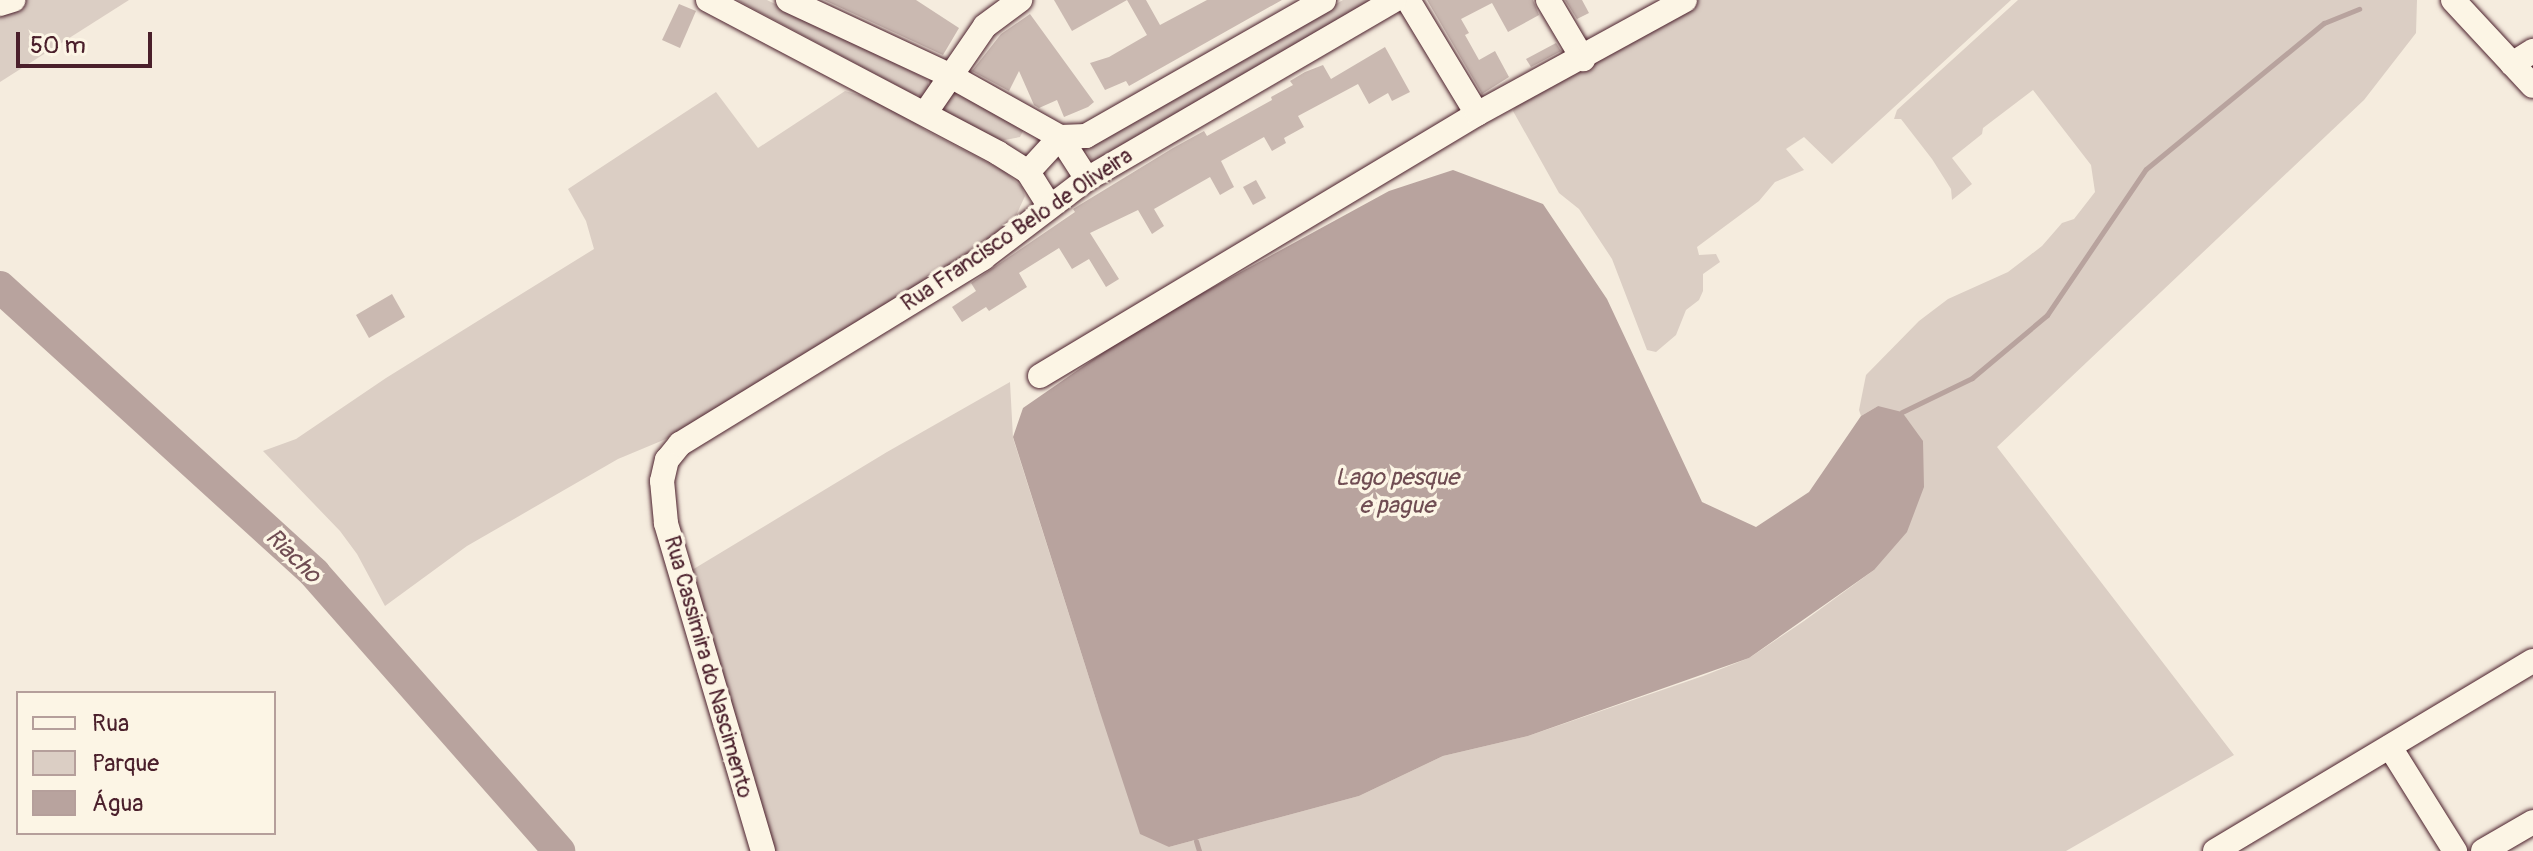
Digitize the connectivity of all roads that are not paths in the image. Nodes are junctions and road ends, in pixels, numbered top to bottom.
1 (13, 0) edge
2 (708, 0) edge
3 (788, 0) edge
4 (1020, 0) edge
5 (1324, 0) edge
6 (1394, 0) edge
7 (1408, 0) edge
8 (1548, 0) edge
9 (1685, 0) edge
10 (2453, 0) edge
11 (0, 4) edge
12 (2533, 51) edge
13 (1583, 59) junction
14 (2512, 64) junction
15 (949, 75) junction
16 (2533, 86) edge
17 (926, 112) junction
18 (1477, 114) junction
19 (1060, 137) junction
20 (1028, 172) junction
21 (1087, 179) junction
22 (1050, 207) junction
23 (1040, 376) dead end
24 (662, 481) joint
25 (2533, 661) edge
26 (2390, 747) junction
27 (2533, 822) edge
28 (763, 851) edge
29 (2215, 851) edge
30 (2455, 851) edge
31 (2483, 851) edge

1 - 11 street
2 - 17 street
3 - 15 street
4 - 15 street
5 - 19 street, Rua Francisco Belo de Oliveira
6 - 21 street, Rua Francisco Belo de Oliveira
7 - 18 street
8 - 13 street
9 - 13 street
10 - 14 street
12 - 14 street
13 - 18 street
14 - 16 street
15 - 17 street
15 - 19 street
17 - 20 street
18 - 23 street
19 - 20 street, Rua Francisco Belo de Oliveira
19 - 21 street
20 - 22 street
21 - 22 street, Rua Francisco Belo de Oliveira
22 - 24 street, Rua Francisco Belo de Oliveira
24 - 28 street, Rua Cassimira do Nascimento
25 - 26 street
26 - 29 street
26 - 30 street
27 - 31 street

